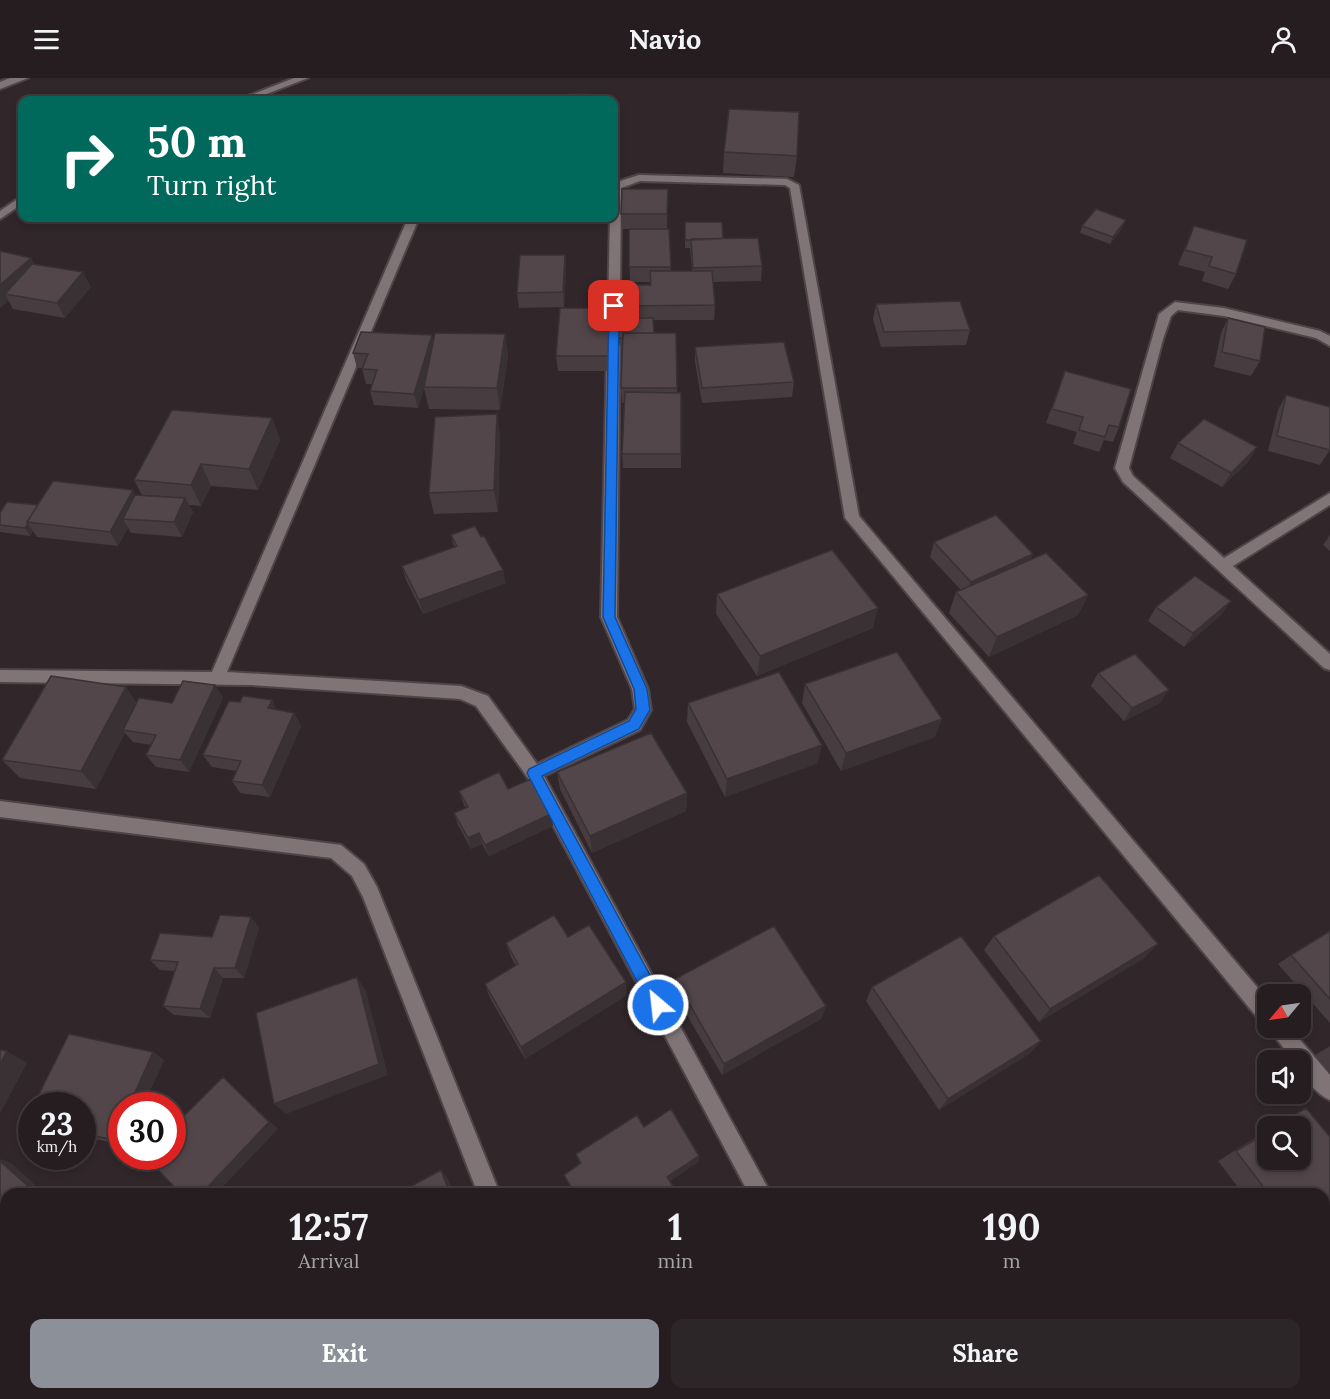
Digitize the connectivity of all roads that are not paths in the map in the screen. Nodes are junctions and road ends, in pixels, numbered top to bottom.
1 (23, 78) edge
2 (303, 78) edge
3 (0, 86) edge
4 (254, 96) edge
5 (618, 185) edge
6 (18, 202) edge
7 (0, 216) edge
8 (412, 222) edge
9 (615, 222) edge
10 (1330, 342) edge
11 (1330, 498) edge
12 (1222, 566) junction
13 (1330, 664) edge
14 (0, 676) edge
15 (218, 678) junction
16 (534, 773) junction
17 (0, 809) edge
18 (1257, 1002) edge
19 (1286, 1038) edge
20 (1330, 1090) edge
21 (487, 1188) edge
22 (757, 1188) edge

1 - 3 street
2 - 4 street
5 - 18 street
6 - 7 street
8 - 15 street
9 - 16 street
10 - 12 street
11 - 12 street
12 - 13 street
14 - 15 street
15 - 16 street
16 - 22 street
17 - 21 street
19 - 20 street

